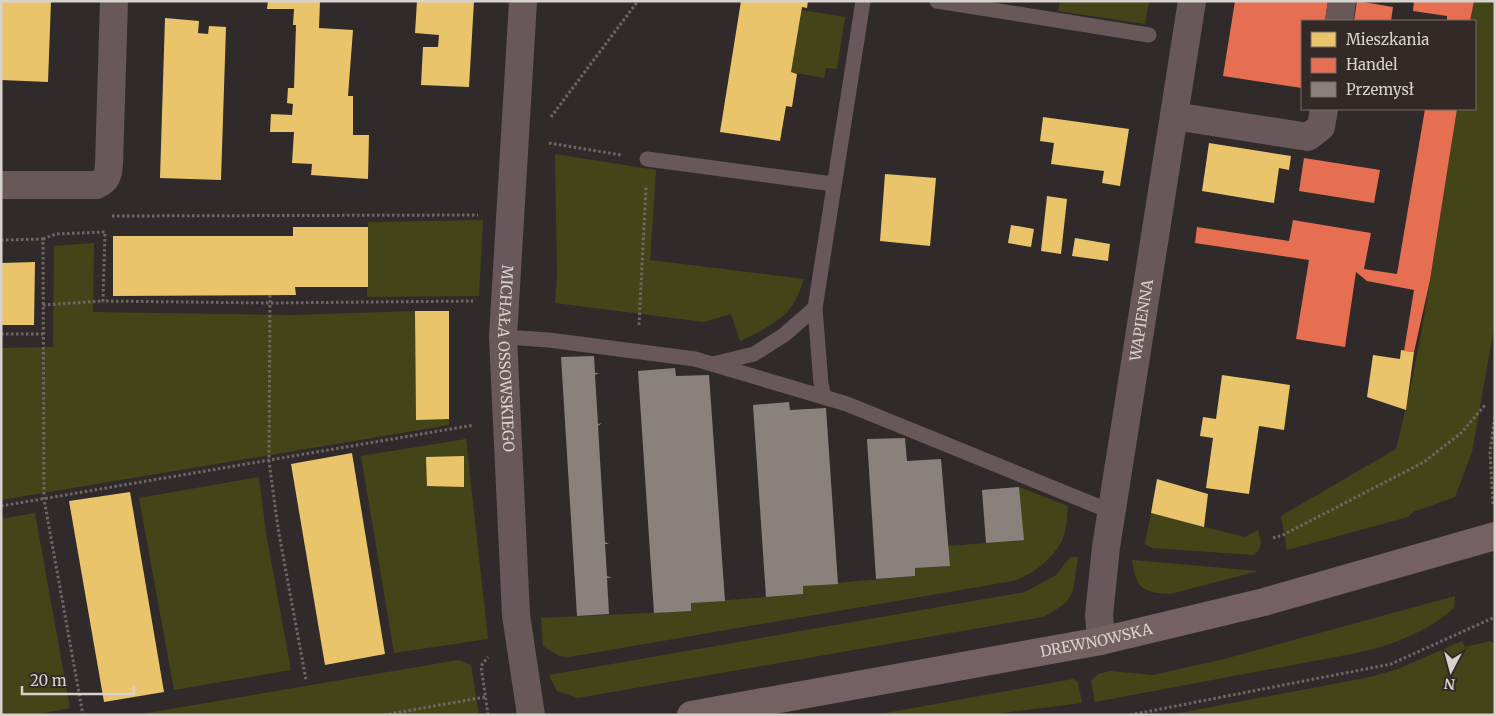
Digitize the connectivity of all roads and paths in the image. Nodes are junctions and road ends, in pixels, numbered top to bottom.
1 (114, 1) edge
2 (522, 1) edge
3 (638, 1) edge
4 (863, 1) edge
5 (937, 1) edge
6 (1192, 1) edge
7 (1342, 1) edge
8 (1339, 20) edge
9 (1149, 35) dead end
10 (1324, 110) edge
11 (1174, 116) junction
12 (550, 119) dead end
13 (647, 159) joint
14 (833, 184) junction
15 (1, 185) edge
16 (92, 185) junction
17 (479, 215) dead end
18 (43, 239) junction
19 (1, 240) edge
20 (270, 295) dead end
21 (103, 301) junction
22 (483, 301) dead end
23 (270, 303) junction
24 (43, 305) junction
25 (815, 308) junction
26 (1, 334) edge
27 (44, 334) junction
28 (503, 337) junction
29 (638, 352) junction
30 (712, 364) junction
31 (824, 397) junction
32 (1486, 404) dead end
33 (1495, 415) edge
34 (479, 424) dead end
35 (269, 461) junction
36 (44, 499) junction
37 (1493, 504) dead end
38 (1, 506) edge
39 (1112, 512) junction
40 (1495, 536) edge
41 (1273, 538) dead end
42 (1495, 617) edge
43 (1101, 641) junction
44 (306, 680) dead end
45 (485, 697) dead end
46 (770, 709) edge
47 (83, 715) edge
48 (384, 715) edge
49 (531, 715) edge
50 (691, 715) edge
51 (1130, 715) edge

1 - 16 street
2 - 28 street, MICHAŁA OSSOWSKIEGO
3 - 12 path
4 - 14 lane
5 - 9 lane
6 - 11 street, WAPIENNA
7 - 8 street
10 - 11 street
11 - 39 street, WAPIENNA
13 - 14 lane
13 - 29 path
14 - 25 lane
15 - 16 street
16 - 17 path
18 - 19 path
18 - 21 path
18 - 24 path
20 - 23 path
21 - 23 path
21 - 24 path
22 - 23 path
23 - 35 path
24 - 27 path
25 - 30 lane
25 - 31 lane
26 - 27 path
27 - 36 path
28 - 29 lane
28 - 49 street, MICHAŁA OSSOWSKIEGO
29 - 30 lane
30 - 31 lane
31 - 39 lane
32 - 41 path
33 - 37 path
34 - 35 path
35 - 36 path
35 - 44 path
36 - 38 path
36 - 47 path
39 - 43 street, WAPIENNA
40 - 43 main road, DREWNOWSKA
42 - 51 path
43 - 46 main road, DREWNOWSKA
45 - 48 path
46 - 50 main road, DREWNOWSKA

